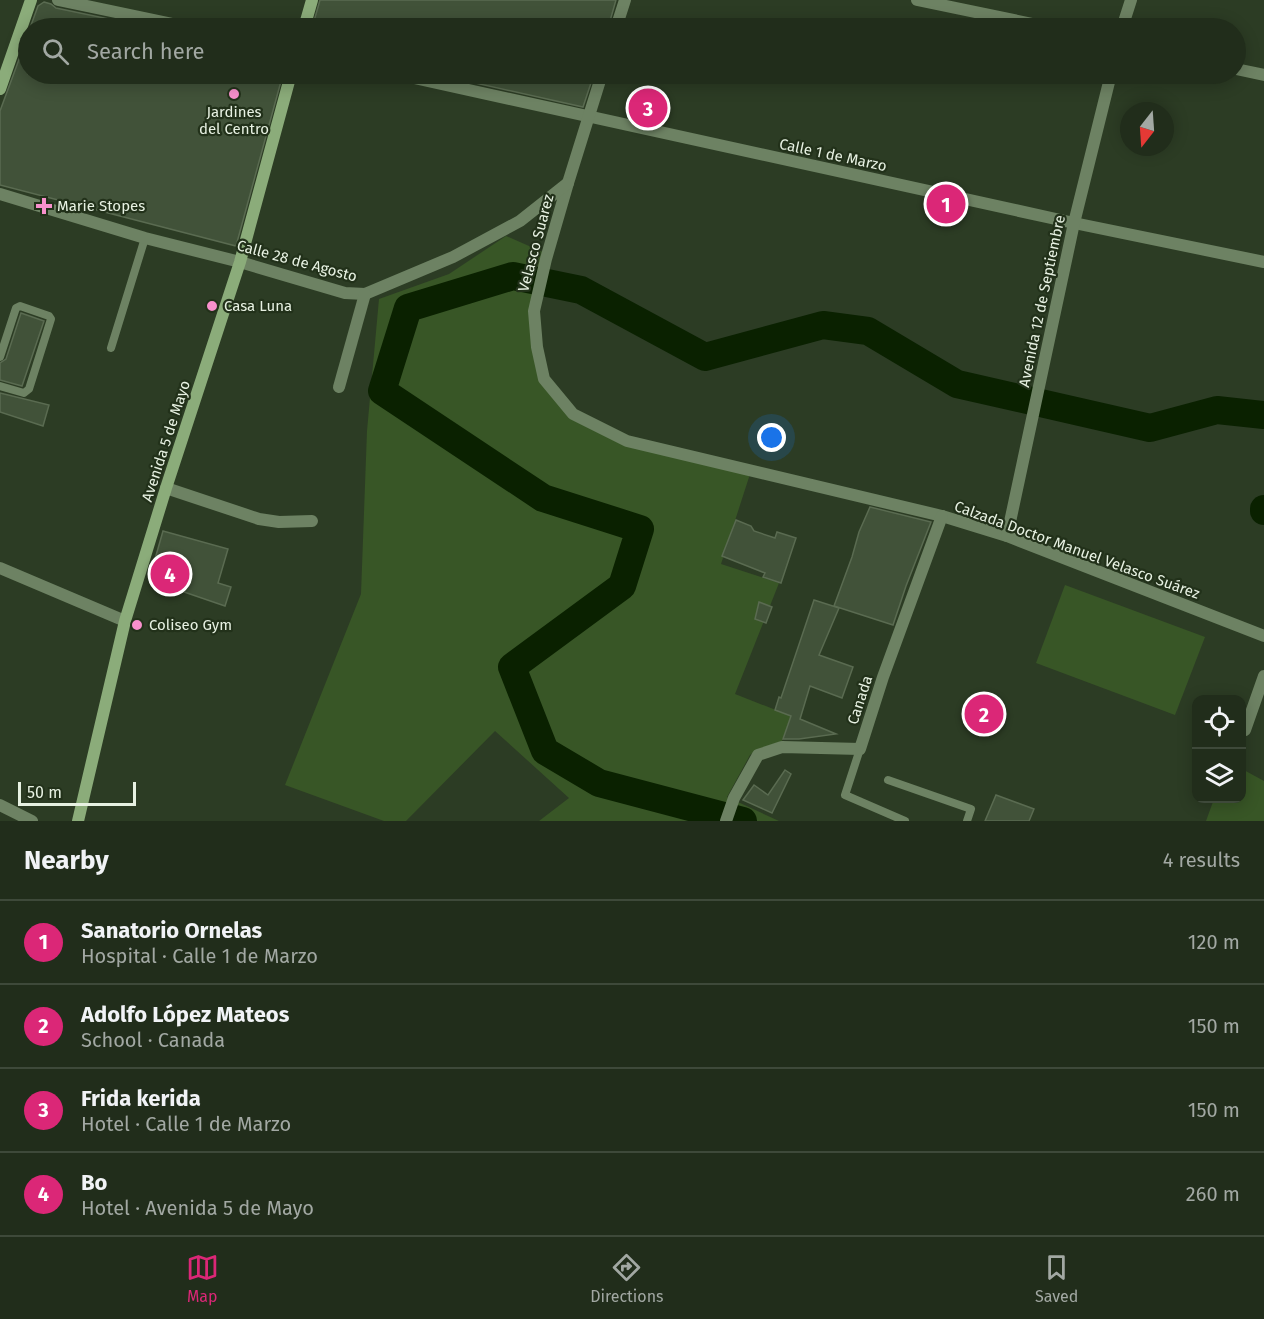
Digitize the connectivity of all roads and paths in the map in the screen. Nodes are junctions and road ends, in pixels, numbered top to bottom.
1 (31, 0) edge
2 (58, 0) edge
3 (312, 0) edge
4 (625, 0) edge
5 (917, 0) edge
6 (1131, 0) edge
7 (25, 18) edge
8 (144, 18) edge
9 (307, 18) edge
10 (619, 18) edge
11 (1004, 18) edge
12 (1125, 18) edge
13 (18, 37) edge
14 (1246, 71) edge
15 (1264, 75) edge
16 (288, 84) edge
17 (441, 84) edge
18 (599, 84) edge
19 (1109, 84) edge
20 (0, 89) edge
21 (589, 117) junction
22 (568, 183) junction
23 (0, 194) edge
24 (1074, 223) junction
25 (145, 238) junction
26 (240, 262) junction
27 (1264, 262) edge
28 (365, 294) junction
29 (534, 310) joint
30 (111, 348) dead end
31 (0, 357) edge
32 (0, 386) edge
33 (339, 387) dead end
34 (166, 488) junction
35 (942, 516) junction
36 (312, 520) dead end
37 (1007, 536) junction
38 (0, 568) edge
39 (125, 621) junction
40 (1264, 636) edge
41 (1264, 676) edge
42 (1246, 727) edge
43 (860, 749) junction
44 (888, 780) dead end
45 (0, 806) edge
46 (32, 821) edge
47 (78, 821) edge
48 (726, 821) edge
49 (905, 821) edge
50 (967, 821) edge

1 - 7 main road
2 - 8 street
3 - 9 main road
4 - 10 street
5 - 11 street
6 - 12 street
13 - 20 main road
14 - 15 street
16 - 26 main road, Avenida 5 de Mayo
17 - 21 street, Calle 1 de Marzo
18 - 21 street
19 - 24 street, Avenida 12 de Septiembre
21 - 22 street
21 - 24 street, Calle 1 de Marzo
22 - 28 street, Calle 28 de Agosto
22 - 29 street, Velasco Suarez
23 - 25 street, Calle 28 de Agosto
24 - 27 street, Calle 1 de Marzo
24 - 37 street, Avenida 12 de Septiembre
25 - 26 street, Calle 28 de Agosto
25 - 30 lane
26 - 28 street, Calle 28 de Agosto
26 - 34 main road, Avenida 5 de Mayo
28 - 33 street
29 - 35 street, Calzada Doctor Manuel Velasco Suárez
31 - 32 lane
34 - 36 street
34 - 39 main road, Avenida 5 de Mayo
35 - 37 street, Calzada Doctor Manuel Velasco Suárez
35 - 43 street, Canada
37 - 40 street, Calzada Doctor Manuel Velasco Suárez
38 - 39 street
39 - 47 main road, Avenida 5 de Mayo
41 - 42 street
43 - 48 street
43 - 49 lane
44 - 50 lane
45 - 46 street

